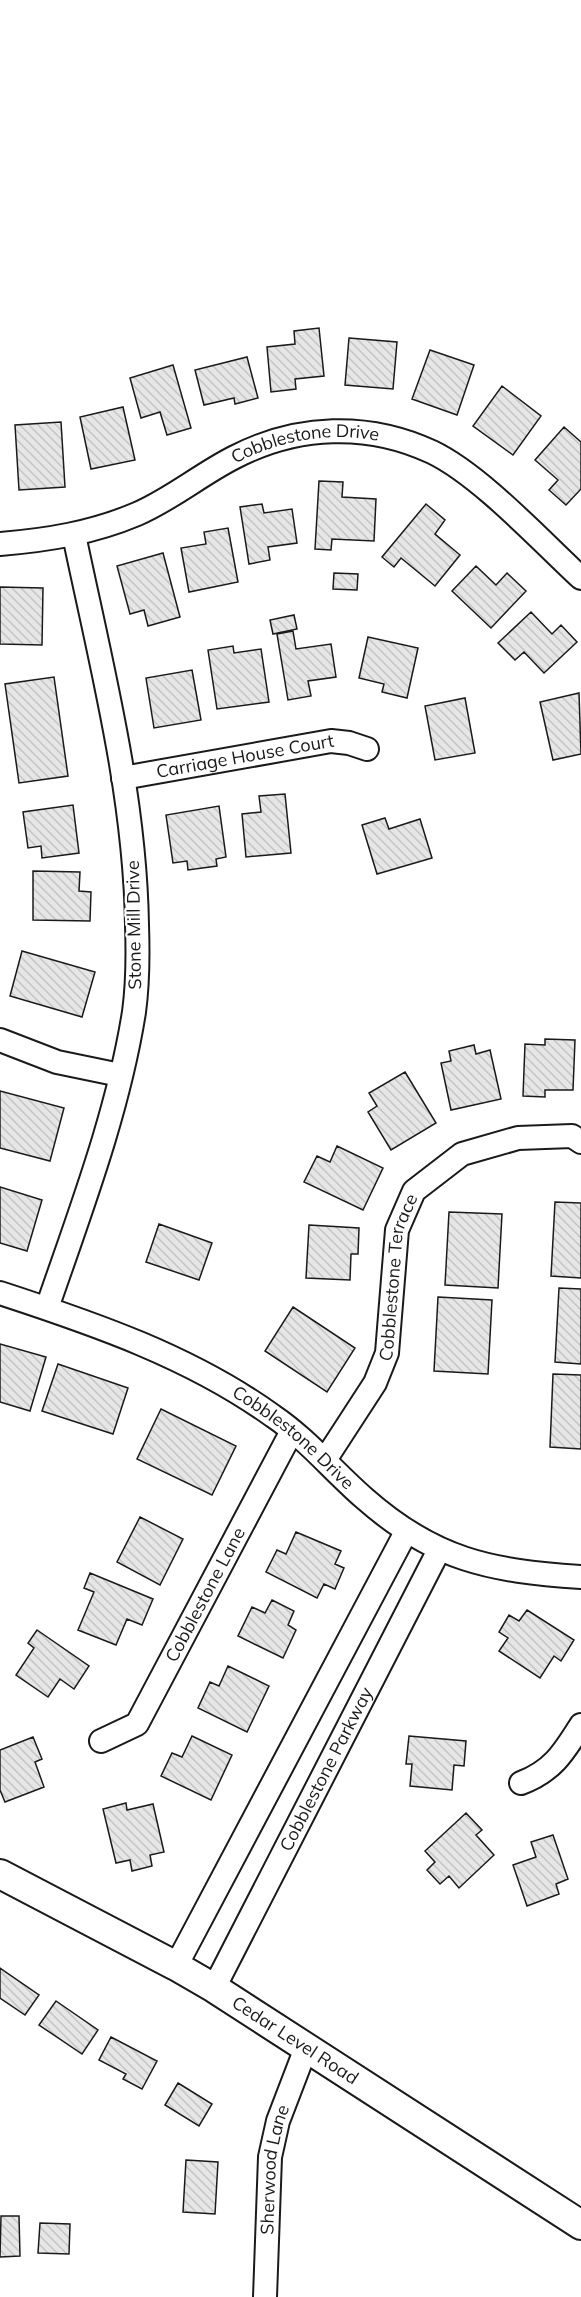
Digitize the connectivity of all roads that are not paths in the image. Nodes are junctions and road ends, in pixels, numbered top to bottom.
1 (74, 535) junction
2 (0, 544) edge
3 (581, 578) edge
4 (367, 749) dead end
5 (123, 778) junction
6 (0, 1040) edge
7 (120, 1075) junction
8 (581, 1142) edge
9 (0, 1293) edge
10 (47, 1308) junction
11 (292, 1431) junction
12 (325, 1460) junction
13 (406, 1532) junction
14 (439, 1550) junction
15 (581, 1577) edge
16 (581, 1725) edge
17 (101, 1741) dead end
18 (521, 1783) dead end
19 (0, 1874) edge
20 (176, 1966) junction
21 (214, 1988) junction
22 (306, 2048) junction
23 (581, 2225) edge
24 (265, 2297) edge

1 - 2 street, Cobblestone Drive
1 - 3 street, Cobblestone Drive
1 - 5 street, Stone Mill Drive
4 - 5 street, Carriage House Court
5 - 7 street, Stone Mill Drive
6 - 7 street
7 - 10 street, Stone Mill Drive
8 - 12 street, Cobblestone Terrace
9 - 10 street, Cobblestone Drive
10 - 11 street, Cobblestone Drive
11 - 12 street, Cobblestone Drive
11 - 17 street, Cobblestone Lane
12 - 13 street, Cobblestone Drive
13 - 14 street, Cobblestone Drive
13 - 20 street
14 - 15 street, Cobblestone Drive
14 - 21 street, Cobblestone Parkway
16 - 18 street
19 - 20 main road, Cedar Level Road
20 - 21 main road, Cedar Level Road
21 - 22 main road, Cedar Level Road
22 - 23 main road, Cedar Level Road
22 - 24 street, Sherwood Lane

